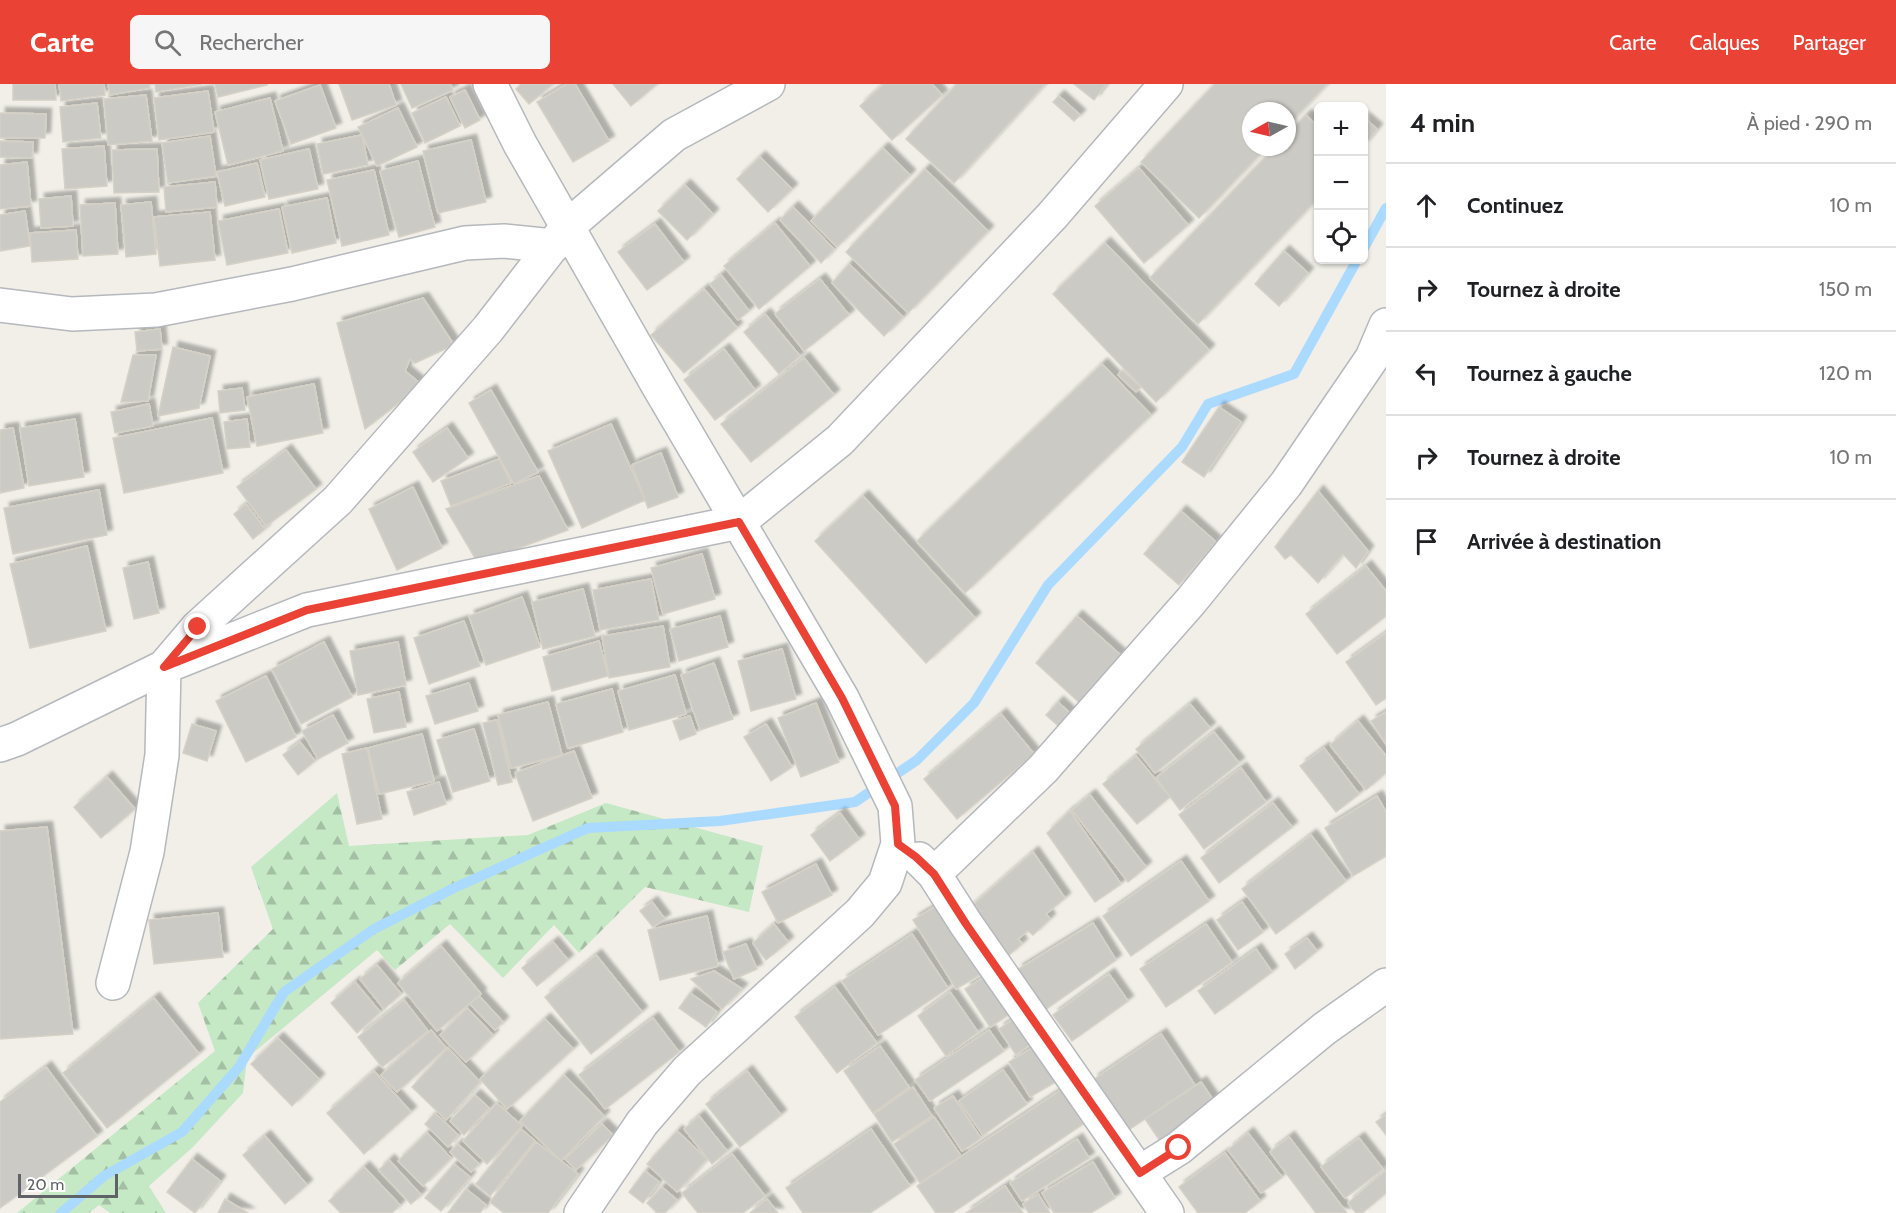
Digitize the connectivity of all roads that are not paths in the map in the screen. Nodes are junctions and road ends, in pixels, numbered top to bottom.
1 (490, 84) edge
2 (717, 84) edge
3 (768, 84) edge
4 (1166, 84) edge
5 (674, 135) junction
6 (560, 236) junction
7 (0, 305) edge
8 (1386, 325) edge
9 (1379, 364) edge
10 (739, 522) junction
11 (164, 667) junction
12 (0, 745) edge
13 (898, 844) junction
14 (934, 874) junction
15 (113, 983) dead end
16 (1386, 985) edge
17 (1140, 1173) junction
18 (581, 1213) edge
19 (1167, 1213) edge

1 - 6 street
2 - 5 street
3 - 5 street
4 - 10 street
5 - 6 street
6 - 7 street
6 - 10 street
6 - 11 street
8 - 9 street
9 - 14 street
10 - 11 street
10 - 13 street
11 - 12 street
11 - 15 street
13 - 14 street
13 - 18 street
14 - 17 street
16 - 17 street
17 - 19 street

